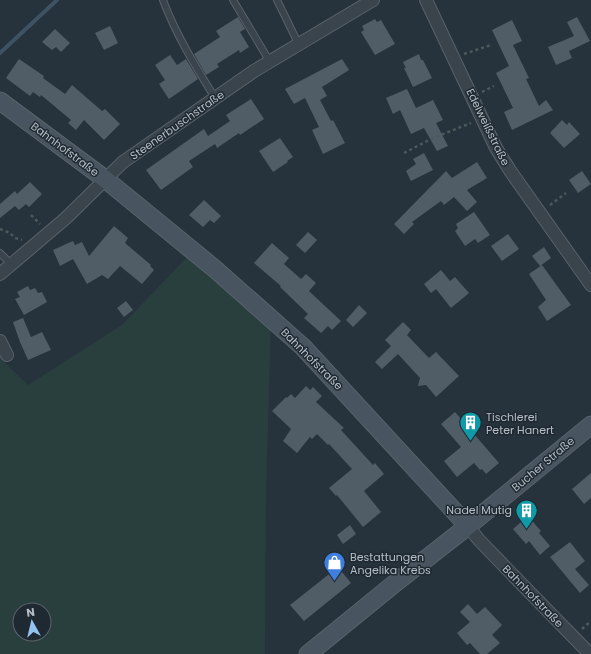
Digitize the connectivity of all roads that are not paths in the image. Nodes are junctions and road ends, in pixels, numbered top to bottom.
1 (163, 0) edge
2 (233, 0) edge
3 (277, 0) edge
4 (374, 0) edge
5 (426, 0) edge
6 (299, 45) junction
7 (270, 62) junction
8 (215, 98) junction
9 (0, 101) edge
10 (105, 179) junction
11 (0, 253) edge
12 (12, 265) junction
13 (0, 274) edge
14 (591, 285) edge
15 (0, 341) edge
16 (7, 355) dead end
17 (591, 425) edge
18 (468, 526) junction
19 (318, 651) edge
20 (590, 654) edge

1 - 8 lane
2 - 7 lane
3 - 6 lane
4 - 6 street, Steenerbuschstraße
5 - 14 street, Edelweißstraße
6 - 7 street, Steenerbuschstraße
7 - 8 street, Steenerbuschstraße
8 - 10 street, Steenerbuschstraße
9 - 10 street, Bahnhofstraße
10 - 12 street, Steenerbuschstraße
10 - 18 street, Bahnhofstraße
11 - 12 lane
12 - 13 street, Steenerbuschstraße
15 - 16 street
17 - 18 street, Bucher Straße
18 - 19 street, Bucher Straße
18 - 20 street, Bahnhofstraße

